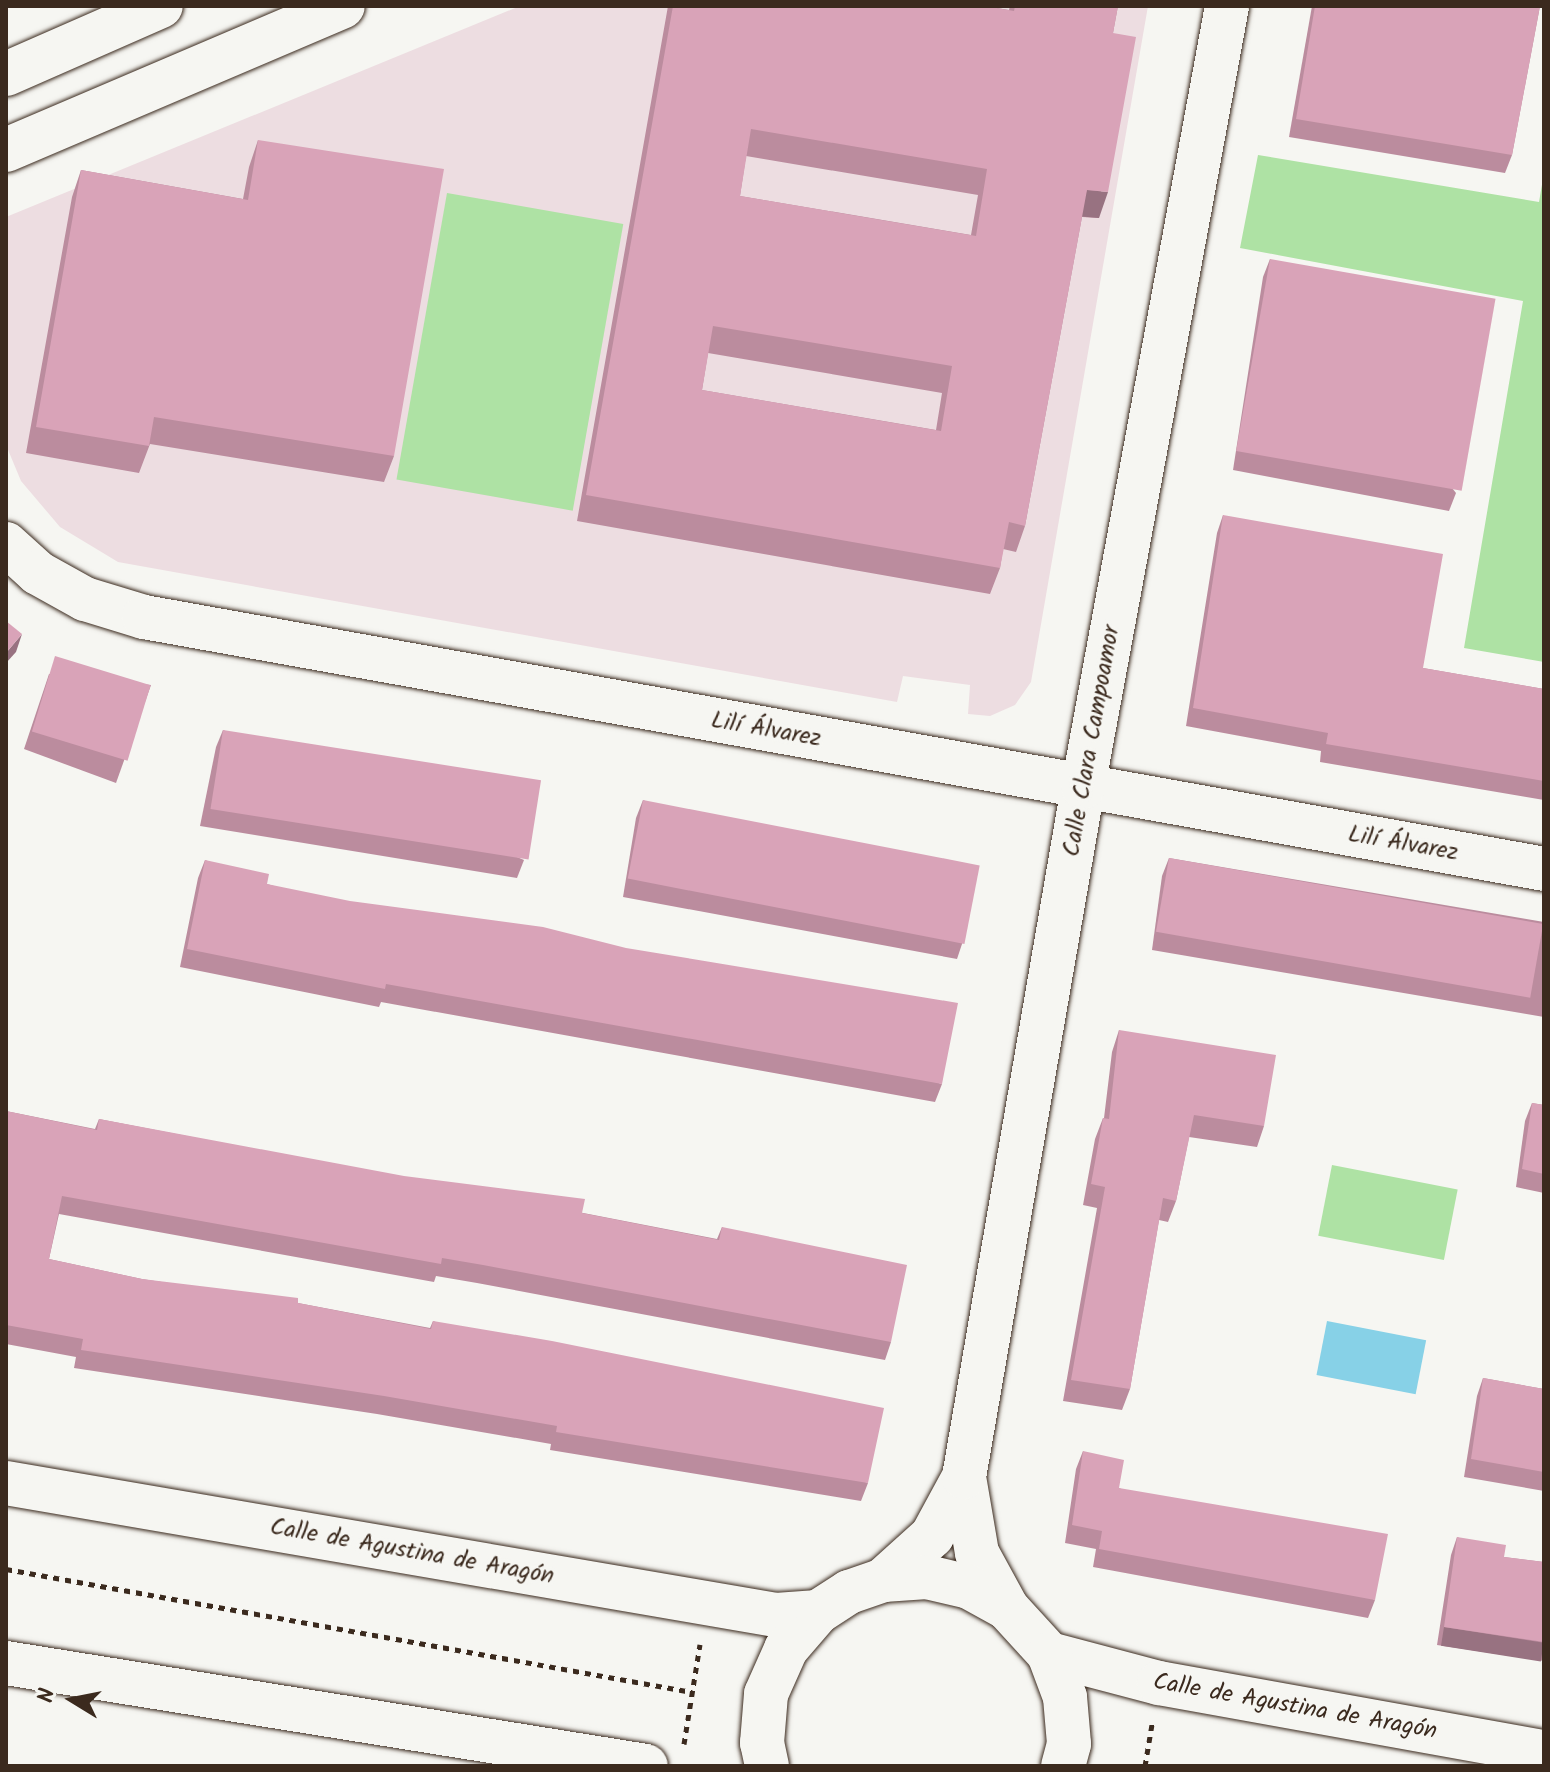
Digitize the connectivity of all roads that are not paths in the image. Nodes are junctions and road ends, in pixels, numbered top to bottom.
1 (161, 6) edge
2 (343, 6) edge
3 (1227, 6) edge
4 (6, 74) edge
5 (6, 150) edge
6 (6, 544) edge
7 (1083, 787) junction
8 (1544, 869) edge
9 (964, 1477) junction
10 (6, 1483) edge
11 (883, 1580) junction
12 (1007, 1608) junction
13 (818, 1612) junction
14 (1049, 1654) junction
15 (6, 1663) edge
16 (1544, 1752) edge
17 (664, 1759) edge
18 (767, 1766) edge
19 (1063, 1766) edge

1 - 4 street
2 - 5 street
3 - 7 street, Calle Clara Campoamor
6 - 7 street, Lilí Álvarez
7 - 8 street, Lilí Álvarez
7 - 9 street, Calle Clara Campoamor
9 - 11 street, Calle Clara Campoamor
9 - 12 street, Calle Clara Campoamor
10 - 13 street, Calle de Agustina de Aragón
11 - 12 street
11 - 13 street
12 - 14 street
13 - 18 street
14 - 16 street, Calle de Agustina de Aragón
14 - 19 street
15 - 17 street

